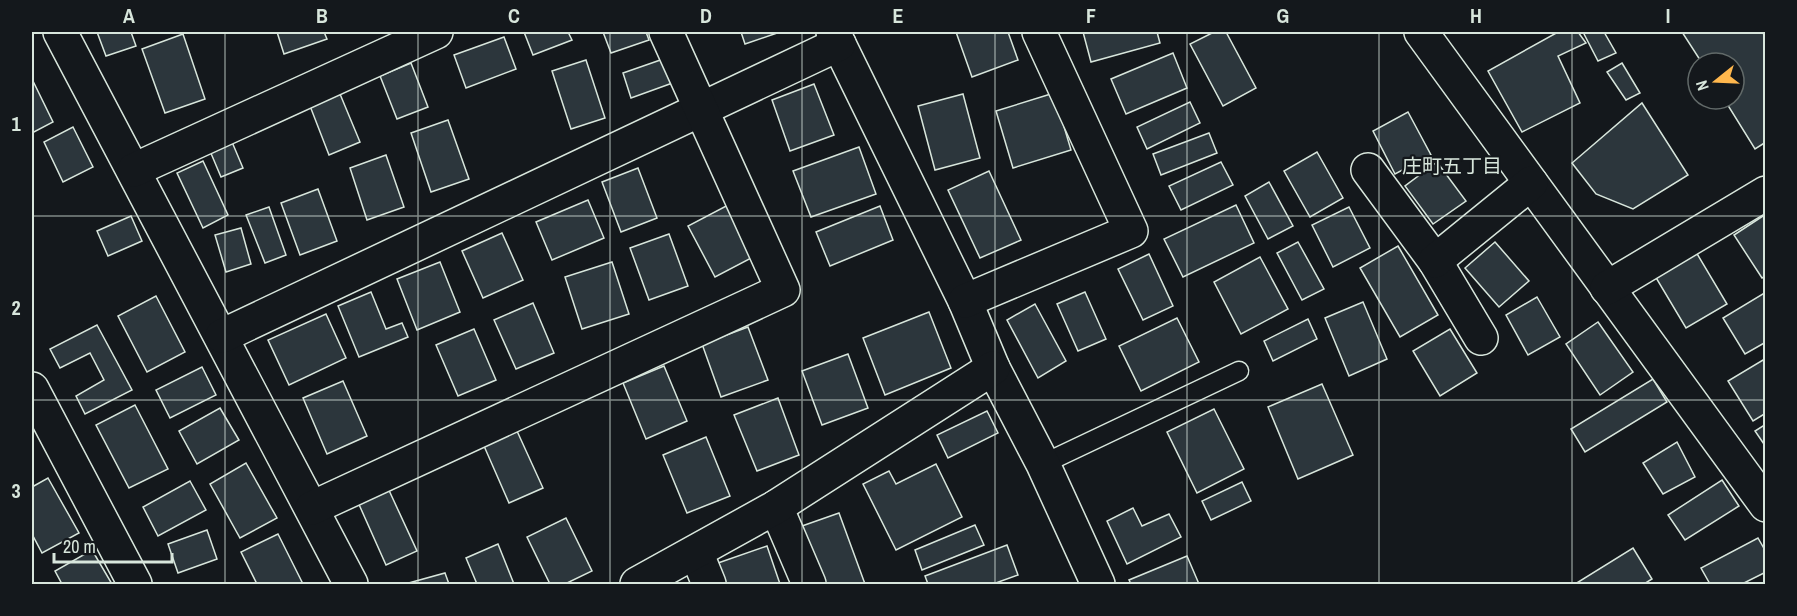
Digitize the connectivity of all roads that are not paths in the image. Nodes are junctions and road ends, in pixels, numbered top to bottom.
1 (60, 32) edge
2 (436, 32) edge
3 (666, 32) edge
4 (1039, 32) edge
5 (1421, 32) edge
6 (836, 38) edge
7 (701, 110) junction
8 (134, 170) junction
9 (1368, 170) dead end
10 (1531, 183) junction
11 (1766, 193) edge
12 (1435, 261) junction
13 (1607, 288) junction
14 (965, 301) junction
15 (222, 336) junction
16 (1481, 338) dead end
17 (993, 368) junction
18 (1239, 371) dead end
19 (32, 389) edge
20 (1043, 464) junction
21 (1766, 505) edge
22 (776, 507) junction
23 (312, 508) junction
24 (696, 552) junction
25 (135, 585) edge
26 (351, 585) edge
27 (637, 585) edge
28 (709, 585) edge
29 (809, 585) edge
30 (1098, 585) edge

1 - 8 street
2 - 8 street
3 - 7 street
4 - 14 street
5 - 10 street
6 - 7 street
6 - 14 street
7 - 15 street
7 - 23 street
8 - 15 street
9 - 12 street
10 - 12 street
10 - 13 street
11 - 13 street
12 - 16 street
13 - 21 street
14 - 17 street
15 - 23 street
17 - 20 street
17 - 22 street
18 - 20 lane
19 - 25 street
20 - 30 street
22 - 24 street
22 - 29 street
23 - 26 street
24 - 27 street
24 - 28 street

